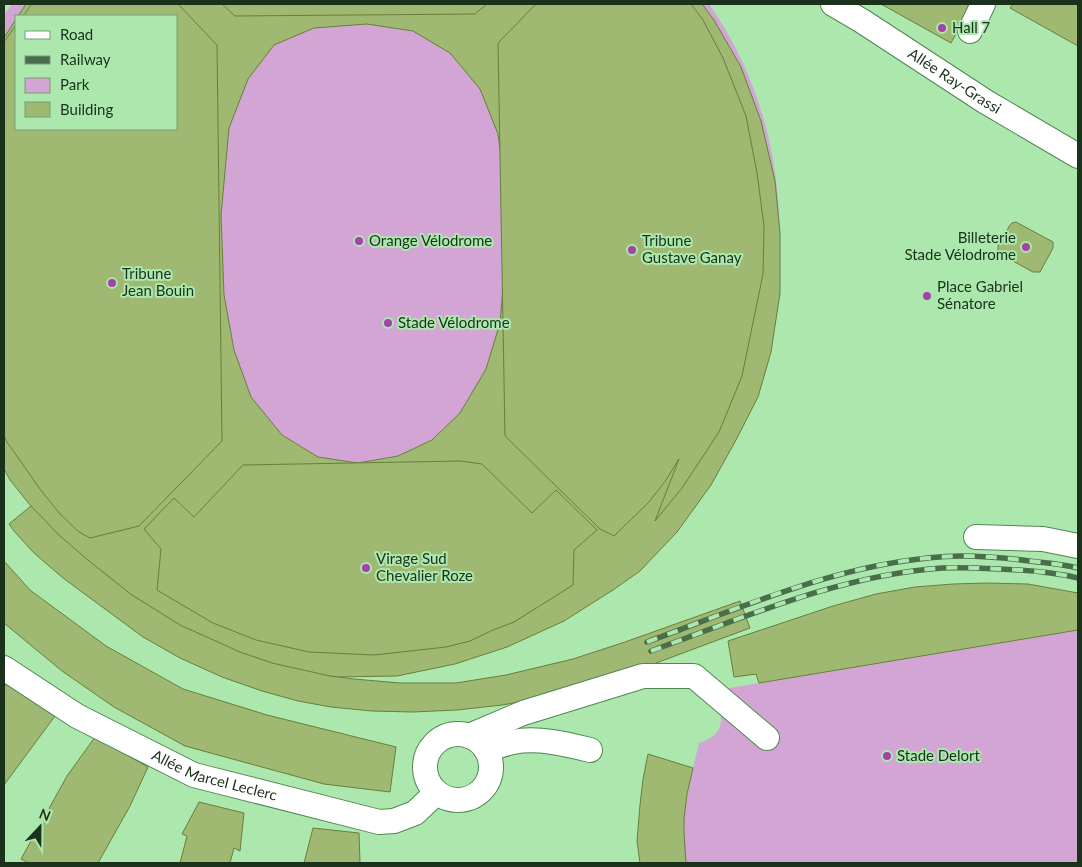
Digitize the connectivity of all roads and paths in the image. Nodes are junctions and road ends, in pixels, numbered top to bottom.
1 (833, 4) edge
2 (984, 4) edge
3 (970, 31) dead end
4 (1078, 156) edge
5 (976, 536) dead end
6 (1078, 546) edge
7 (4, 668) edge
8 (767, 738) dead end
9 (478, 743) junction
10 (590, 750) dead end
11 (436, 793) junction

1 - 4 street, Allée Ray-Grassi
2 - 3 street
5 - 6 street
7 - 11 street, Allée Marcel Leclerc
8 - 9 street
9 - 10 street
9 - 11 street
9 - 11 street

